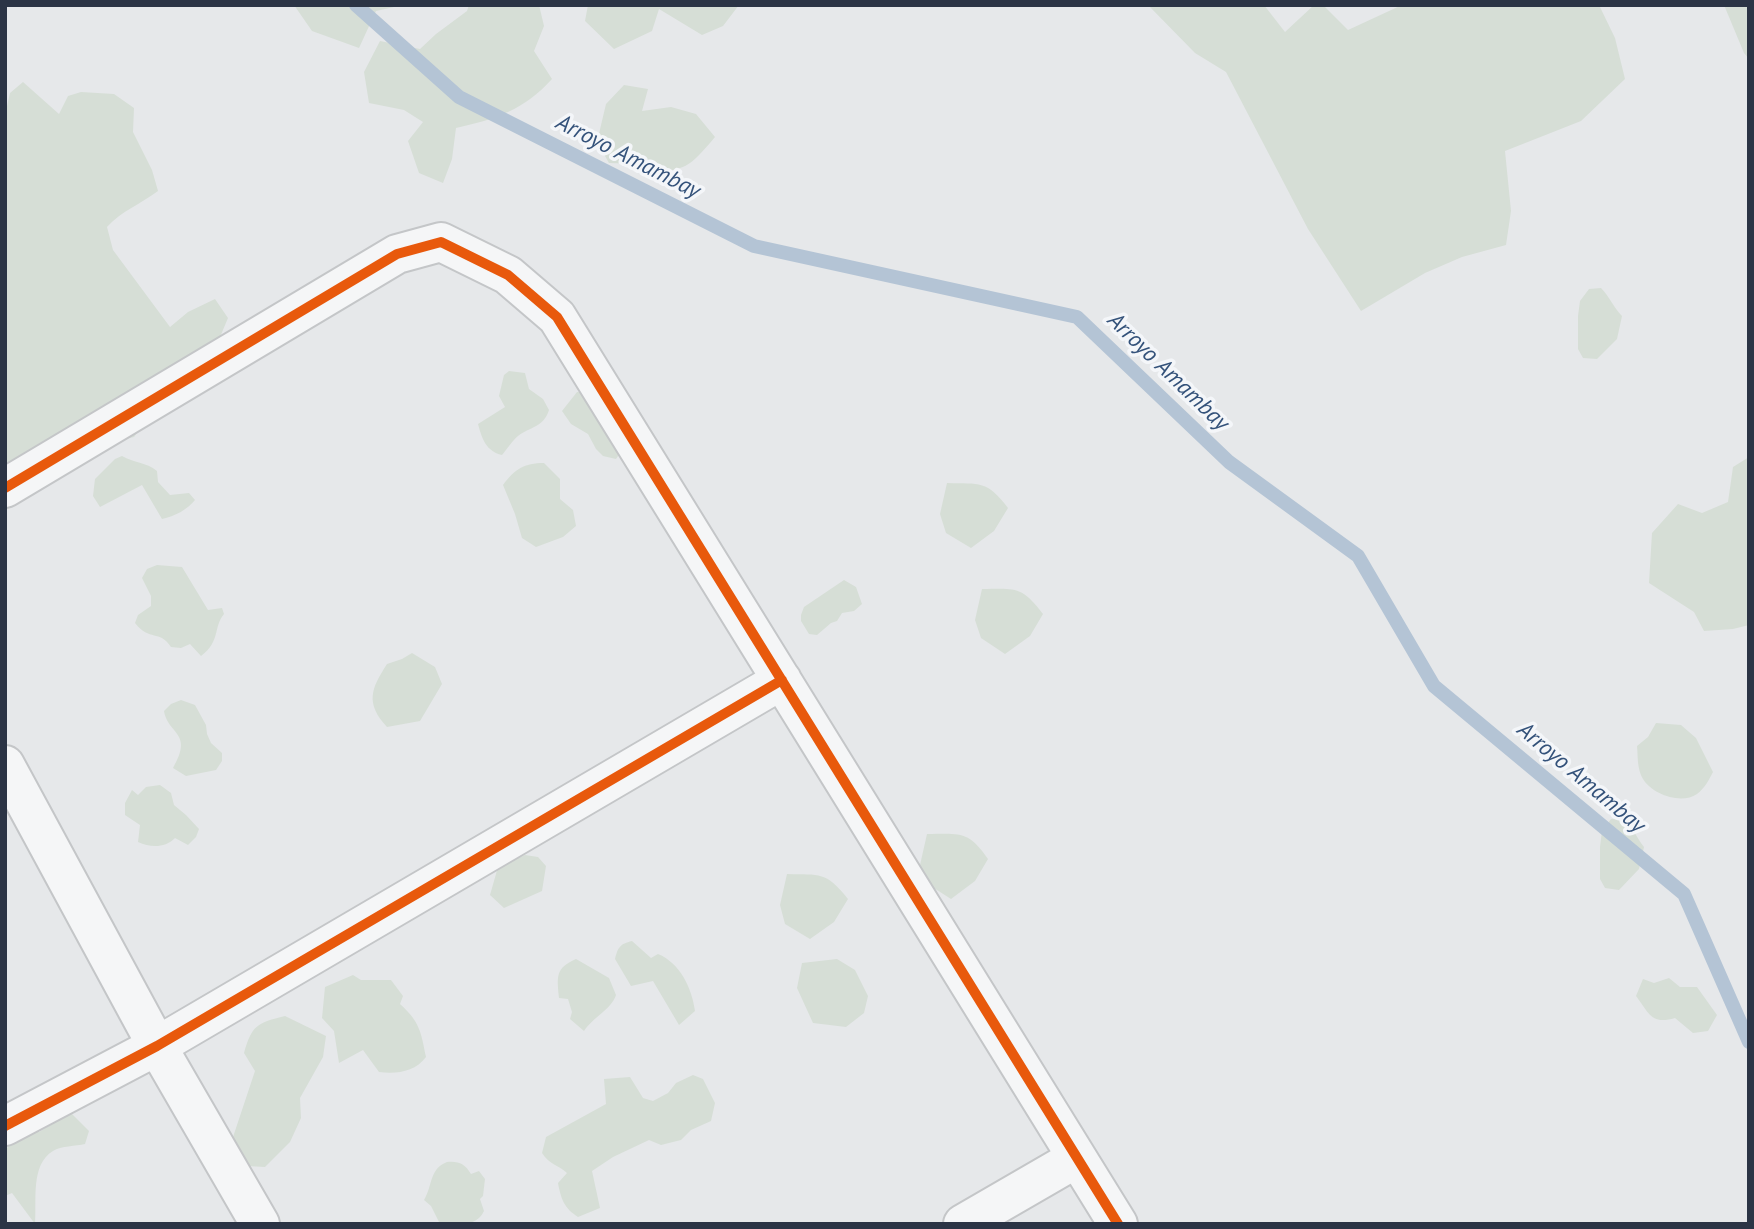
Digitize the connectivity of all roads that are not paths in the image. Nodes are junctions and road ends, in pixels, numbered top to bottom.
1 (5, 488) edge
2 (782, 680) junction
3 (5, 765) edge
4 (157, 1045) junction
5 (5, 1126) edge
6 (1077, 1158) junction
7 (260, 1224) edge
8 (963, 1224) edge
9 (1118, 1224) edge

1 - 2 street
2 - 4 street
2 - 6 street
3 - 4 street
4 - 5 street
4 - 7 street
6 - 8 street
6 - 9 street

